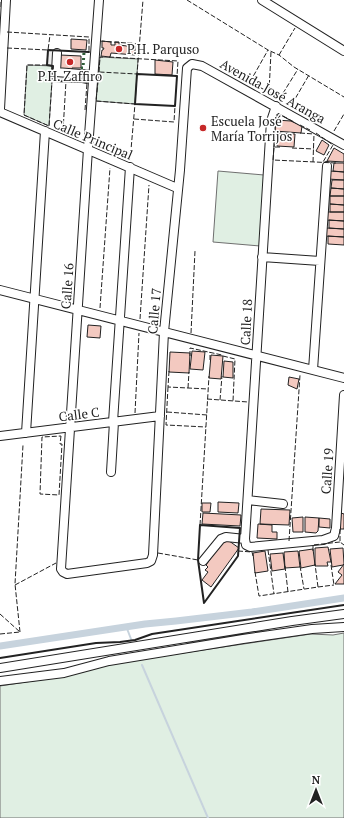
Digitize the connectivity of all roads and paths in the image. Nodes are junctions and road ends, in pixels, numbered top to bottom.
1 (6, 0) edge
2 (98, 0) edge
3 (262, 0) edge
4 (344, 51) edge
5 (57, 53) dead end
6 (189, 65) joint
7 (93, 75) junction
8 (276, 106) junction
9 (0, 111) edge
10 (45, 131) junction
11 (344, 145) edge
12 (88, 149) junction
13 (327, 166) dead end
14 (130, 167) junction
15 (177, 188) junction
16 (262, 257) junction
17 (320, 261) junction
18 (0, 290) edge
19 (34, 299) junction
20 (77, 310) junction
21 (120, 321) junction
22 (164, 332) junction
23 (256, 355) junction
24 (313, 370) junction
25 (344, 378) edge
26 (344, 395) edge
27 (160, 416) junction
28 (114, 422) junction
29 (70, 428) junction
30 (26, 433) junction
31 (0, 436) edge
32 (111, 472) dead end
33 (248, 500) junction
34 (283, 504) dead end
35 (245, 540) junction
36 (203, 561) dead end
37 (63, 572) joint
38 (344, 614) edge
39 (344, 627) edge
40 (1, 668) edge
41 (0, 681) edge

1 - 9 street
2 - 7 street, Calle 16
3 - 4 street
5 - 7 street
6 - 8 street, Avenida José Aranga
6 - 15 street, Calle 17
7 - 12 street, Calle 16
8 - 11 street, Avenida José Aranga
8 - 16 street, Calle 18
9 - 10 street, Calle Principal
10 - 12 street, Calle Principal
10 - 19 street
12 - 14 street, Calle Principal
12 - 20 street, Calle 16
13 - 17 street
14 - 15 street, Calle Principal
14 - 21 street
15 - 22 street, Calle 17
16 - 17 street
16 - 23 street, Calle 18
17 - 24 street
18 - 19 street
19 - 20 street
19 - 30 street
20 - 21 street
20 - 29 street, Calle 16
21 - 22 street
21 - 28 street
22 - 23 street
22 - 27 street, Calle 17
23 - 24 street
23 - 33 street, Calle 18
24 - 25 street
26 - 35 street, Calle 19
27 - 28 street, Calle C
27 - 37 street, Calle 17
28 - 29 street, Calle C
28 - 32 street
29 - 30 street, Calle C
29 - 37 street, Calle 16
30 - 31 street, Calle C
33 - 34 street
33 - 35 street, Calle 18
35 - 36 street
38 - 40 street
39 - 41 street

